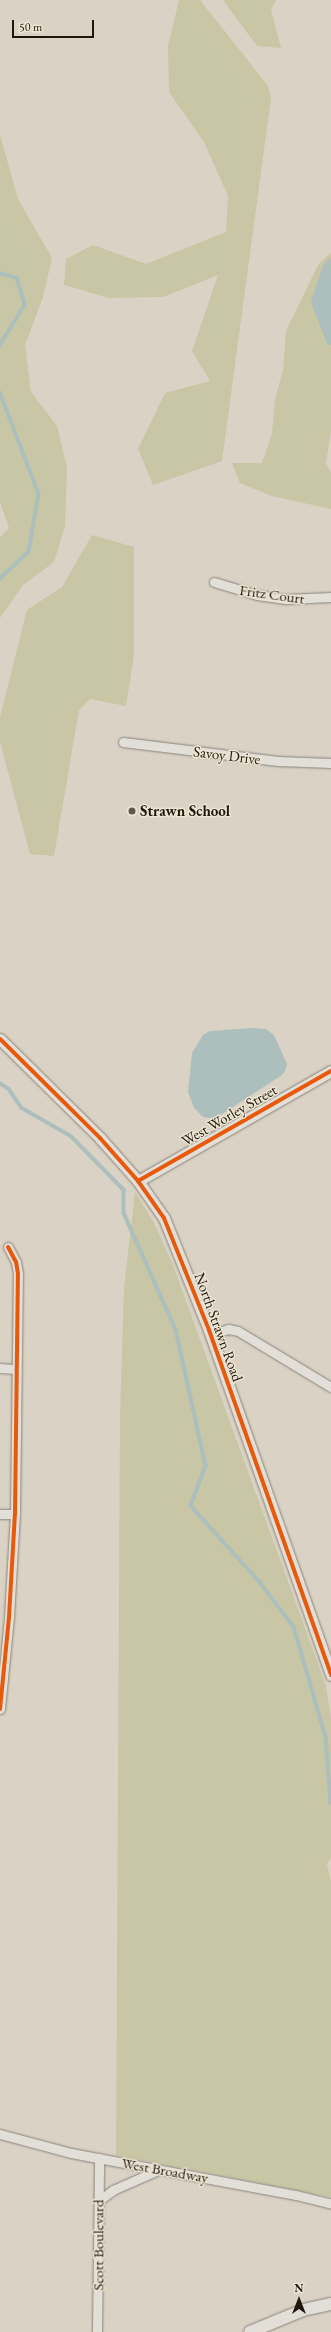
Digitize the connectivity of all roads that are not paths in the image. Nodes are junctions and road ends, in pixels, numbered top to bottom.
1 (214, 582) dead end
2 (331, 597) edge
3 (123, 742) dead end
4 (331, 763) edge
5 (0, 1039) edge
6 (331, 1071) edge
7 (138, 1181) junction
8 (8, 1246) dead end
9 (211, 1334) junction
10 (0, 1368) edge
11 (16, 1369) junction
12 (331, 1387) edge
13 (0, 1514) edge
14 (15, 1514) junction
15 (331, 1675) edge
16 (0, 1709) edge
17 (0, 2134) edge
18 (99, 2158) junction
19 (159, 2170) junction
20 (98, 2201) junction
21 (331, 2204) edge
22 (331, 2304) edge
23 (97, 2332) edge
24 (250, 2332) edge

1 - 2 street, Fritz Court
3 - 4 street, Savoy Drive
5 - 7 street, North Strawn Road
6 - 7 street, West Worley Street
7 - 9 street, North Strawn Road
8 - 11 street
9 - 12 street
9 - 15 street, North Strawn Road
10 - 11 street
11 - 14 street
13 - 14 street
14 - 16 street
17 - 18 street, West Broadway
18 - 19 street, West Broadway
18 - 20 street, Scott Boulevard
19 - 20 street
19 - 21 street, West Broadway
20 - 23 street, Scott Boulevard
22 - 24 main road

